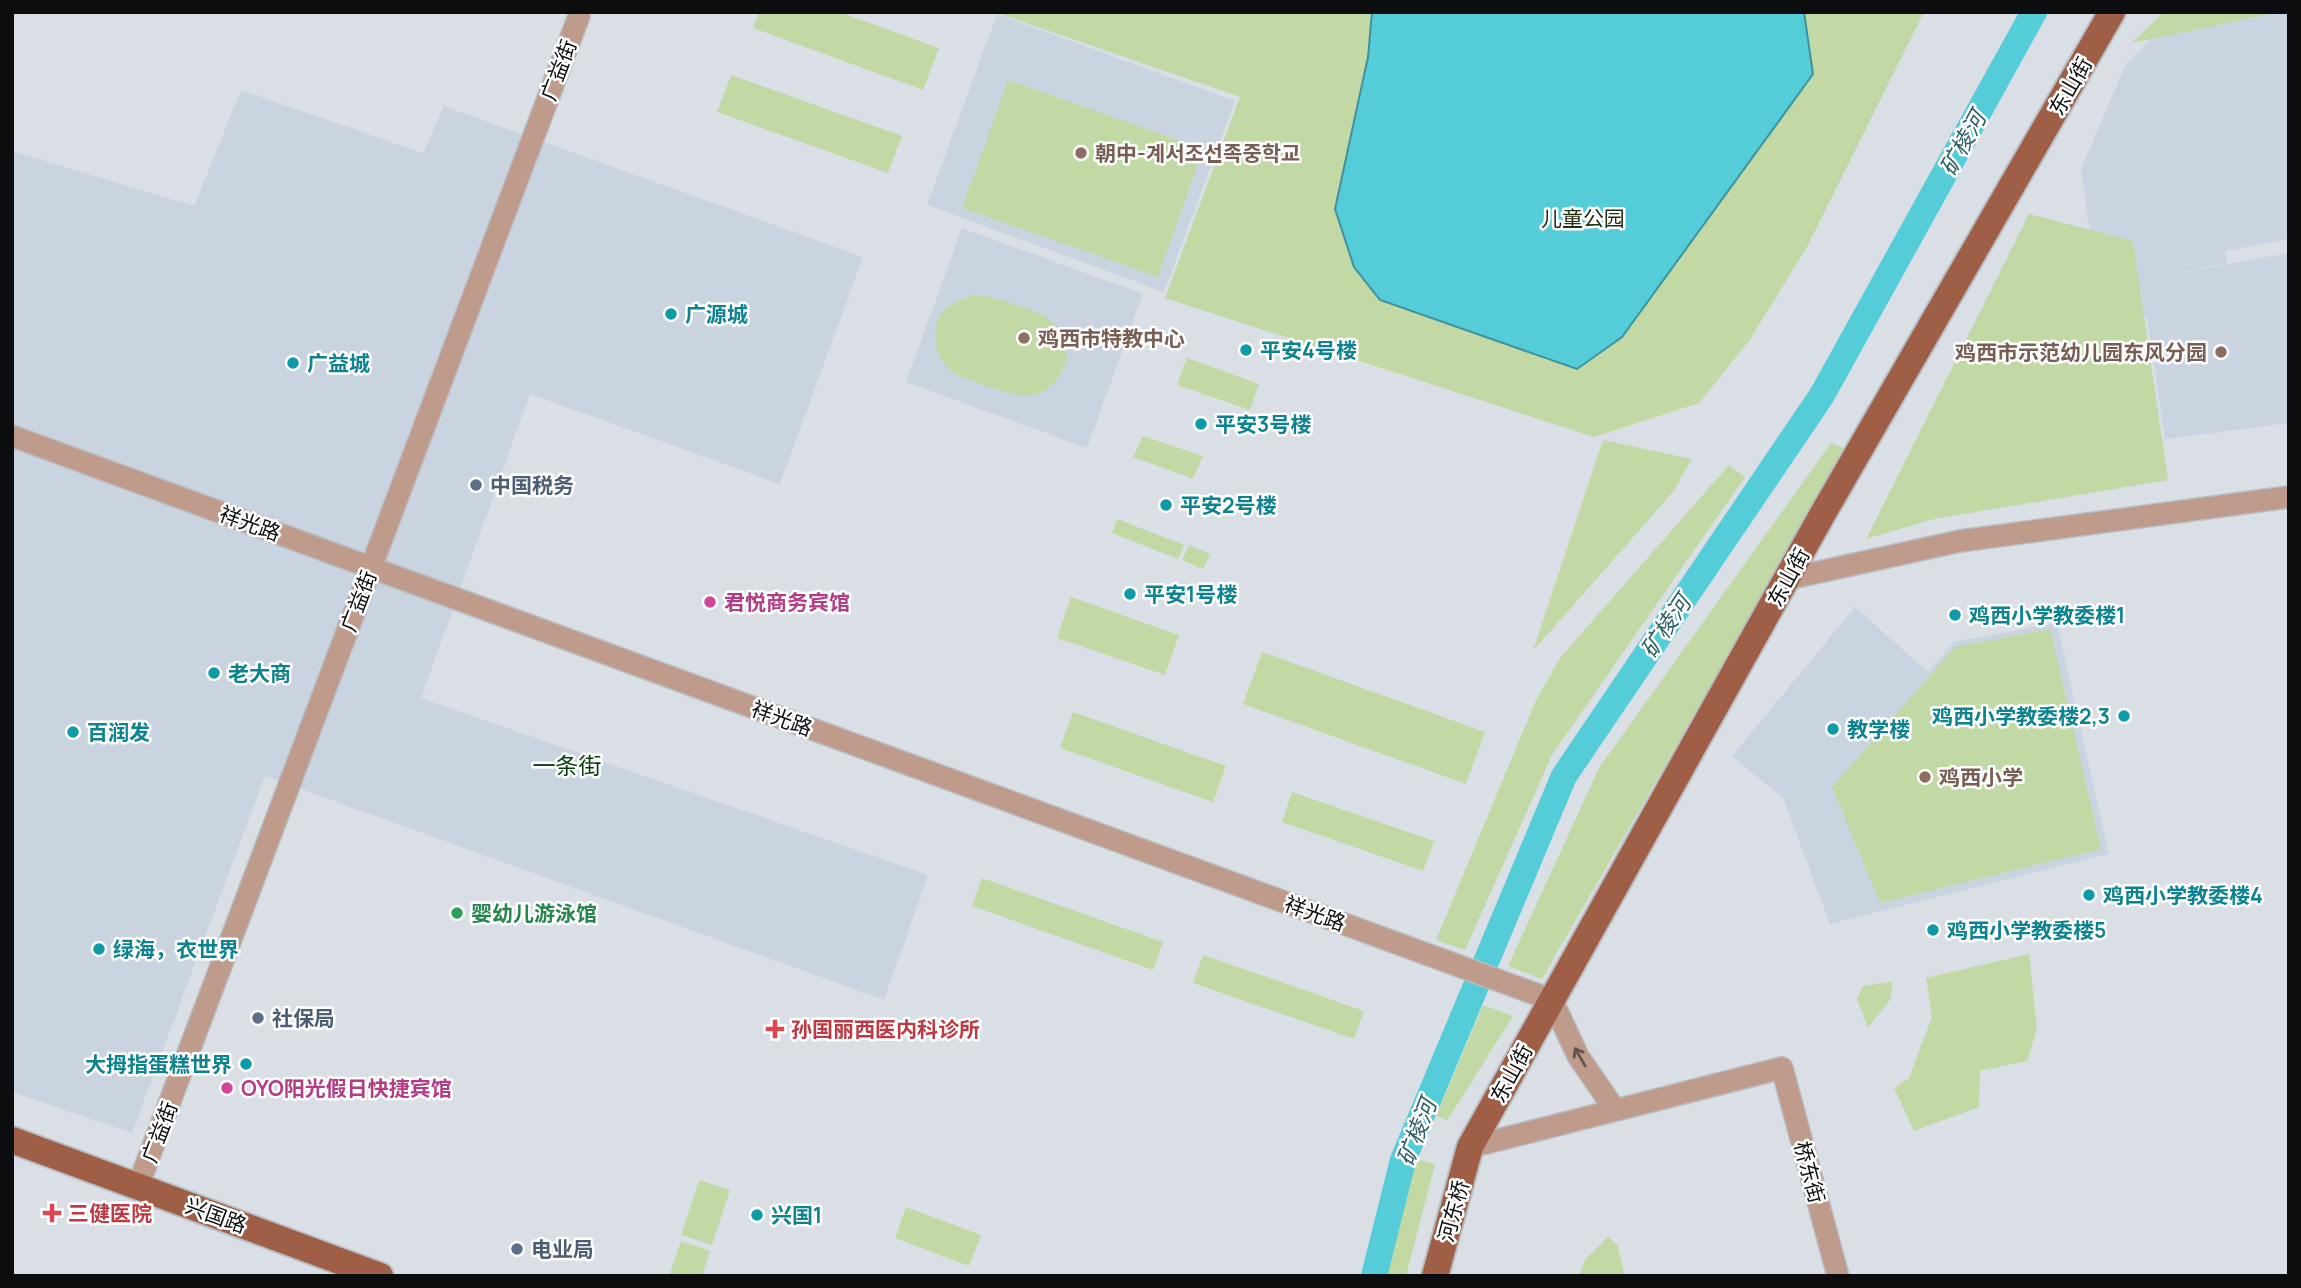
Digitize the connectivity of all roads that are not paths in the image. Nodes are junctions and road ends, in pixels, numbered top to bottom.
1 (2112, 12) edge
2 (579, 16) dead end
3 (12, 436) edge
4 (2289, 497) edge
5 (371, 567) junction
6 (1787, 579) junction
7 (1552, 1000) junction
8 (1615, 1110) junction
9 (12, 1140) edge
10 (1470, 1147) junction
11 (138, 1186) junction
12 (380, 1276) edge
13 (1435, 1276) edge
14 (1838, 1276) edge

1 - 6 main road, 东山街
2 - 5 street, 广益街
3 - 5 street, 祥光路
4 - 6 street
5 - 7 street, 祥光路
5 - 11 street, 广益街
6 - 7 main road, 东山街
8 -> 7 street
7 - 10 main road, 东山街
8 - 10 street
8 - 14 street, 桥东街
9 - 11 main road, 兴国路
10 - 13 main road, 河东桥
11 - 12 main road, 兴国路

